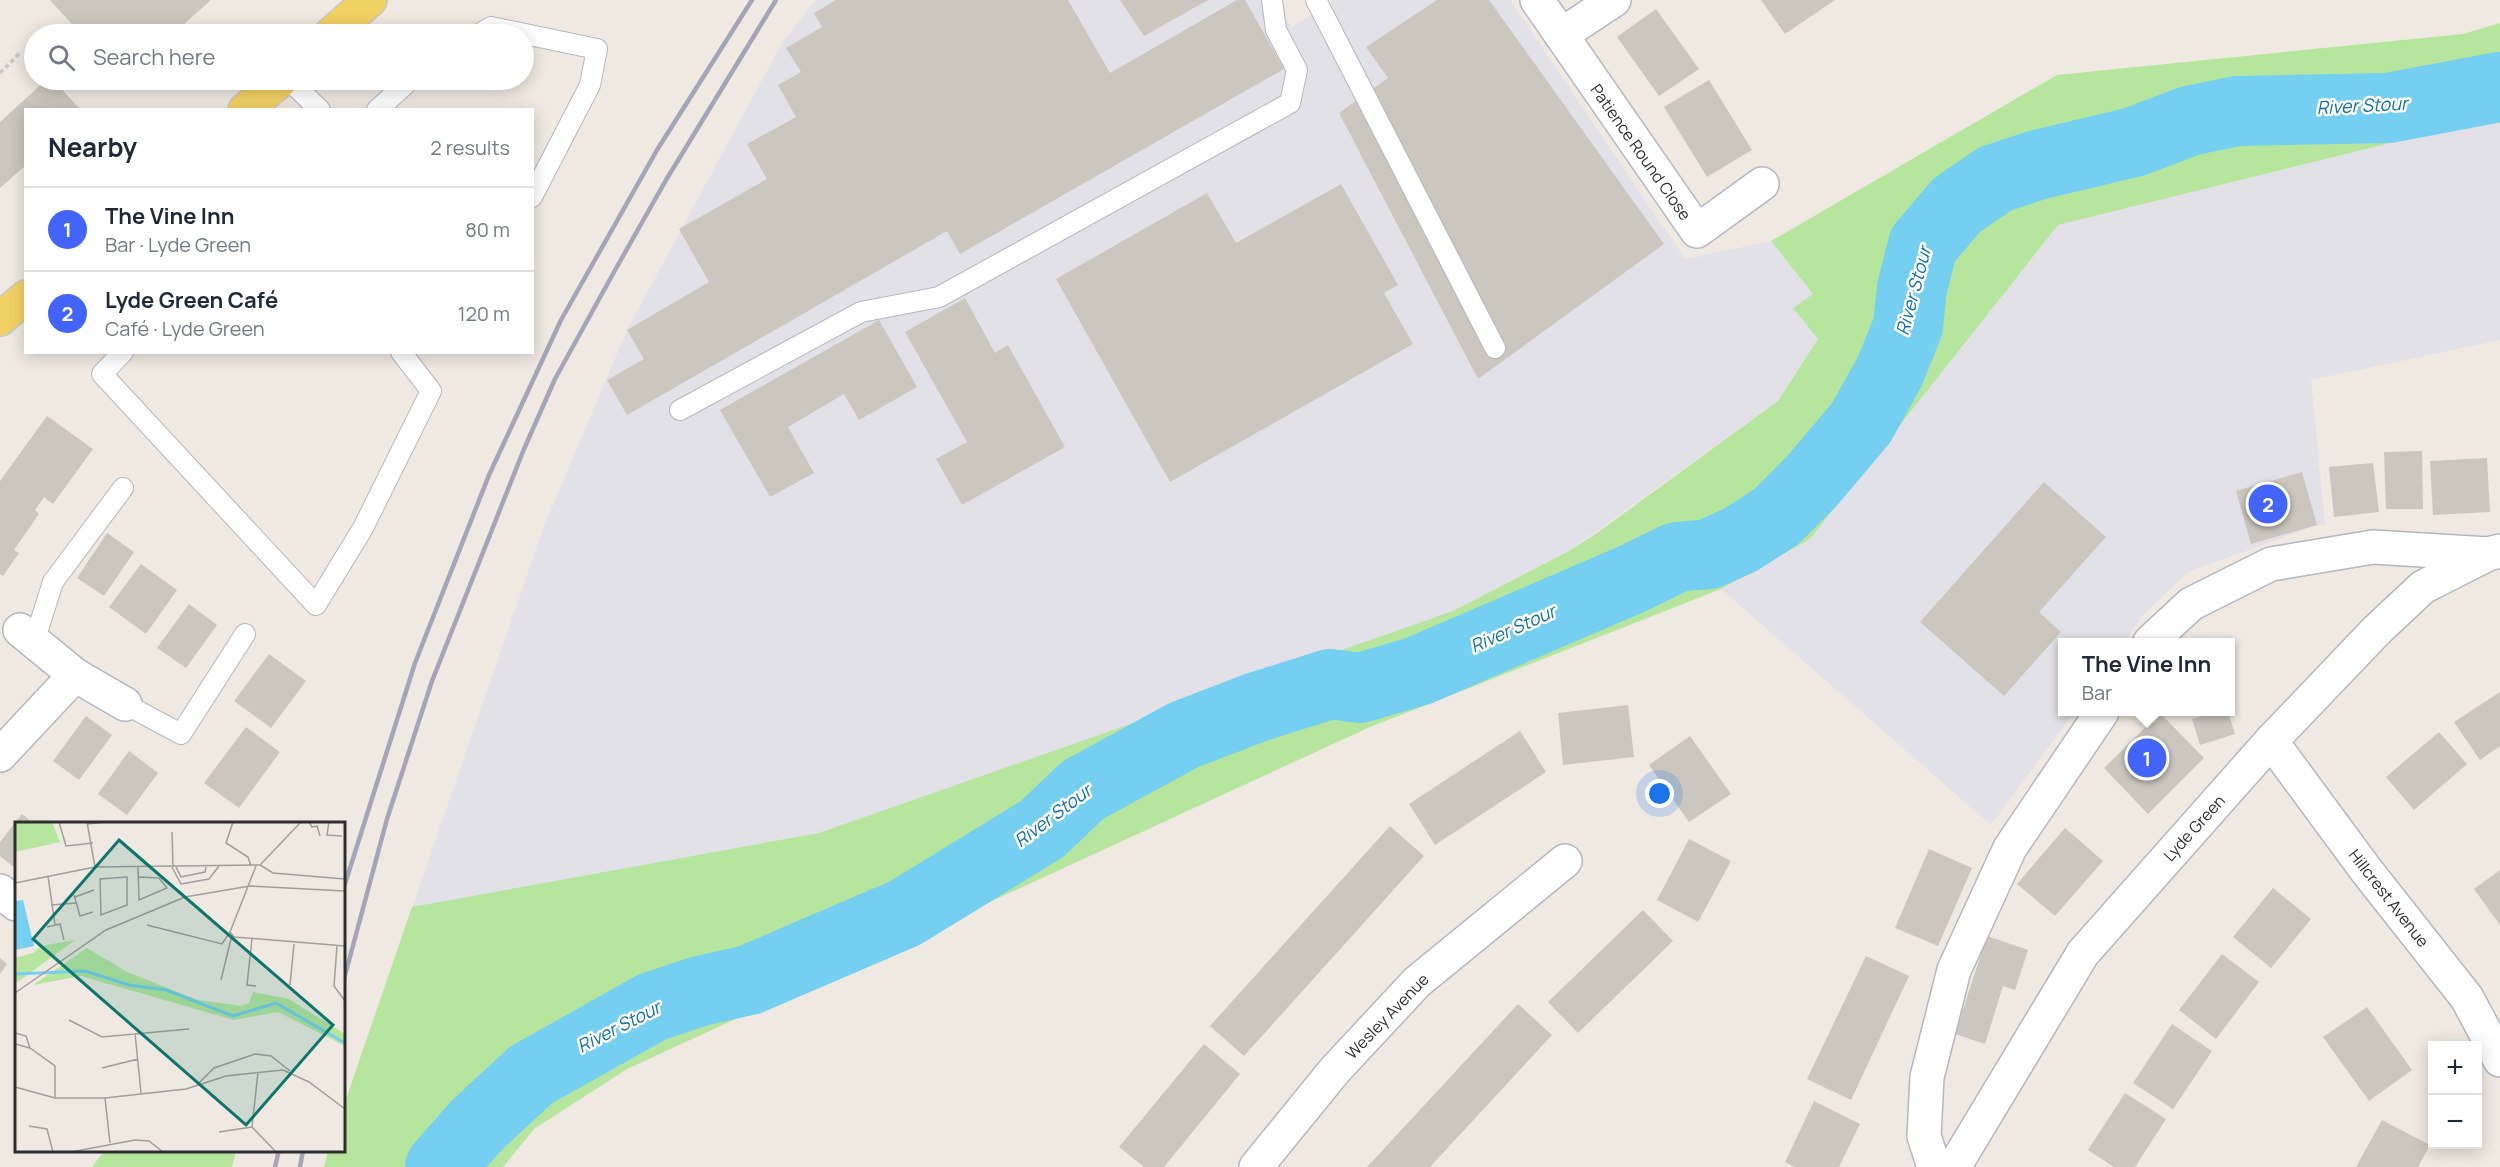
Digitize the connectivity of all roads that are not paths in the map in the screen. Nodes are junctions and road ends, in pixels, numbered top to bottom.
1 (370, 0) edge
2 (1272, 0) edge
3 (1316, 0) edge
4 (1536, 0) edge
5 (1614, 0) edge
6 (343, 24) edge
7 (1561, 35) junction
8 (534, 36) edge
9 (269, 90) edge
10 (299, 90) edge
11 (399, 90) edge
12 (247, 108) edge
13 (318, 108) edge
14 (379, 108) edge
15 (1762, 184) dead end
16 (534, 193) edge
17 (24, 299) edge
18 (0, 319) edge
19 (1495, 348) dead end
20 (121, 354) edge
21 (403, 354) edge
22 (681, 410) dead end
23 (123, 488) dead end
24 (2494, 553) edge
25 (245, 634) dead end
26 (27, 636) joint
27 (2154, 638) edge
28 (75, 675) junction
29 (125, 704) joint
30 (2099, 716) edge
31 (2271, 741) junction
32 (0, 755) edge
33 (1565, 861) dead end
34 (0, 891) edge
35 (15, 903) edge
36 (2500, 1060) edge
37 (1256, 1167) edge
38 (1934, 1167) edge
39 (1954, 1167) edge

1 - 6 main road
2 - 22 lane
3 - 19 lane
4 - 7 street, Patience Round Close
5 - 7 street
7 - 15 street, Patience Round Close
8 - 16 lane
9 - 12 main road
10 - 13 lane
11 - 14 lane
17 - 18 main road
20 - 21 lane
23 - 26 lane
24 - 27 street
24 - 31 street, Lyde Green
25 - 29 lane
26 - 28 street
28 - 29 street
28 - 32 street
30 - 38 street
31 - 36 street, Hillcrest Avenue
31 - 39 street, Lyde Green
33 - 37 street, Wesley Avenue
34 - 35 street

